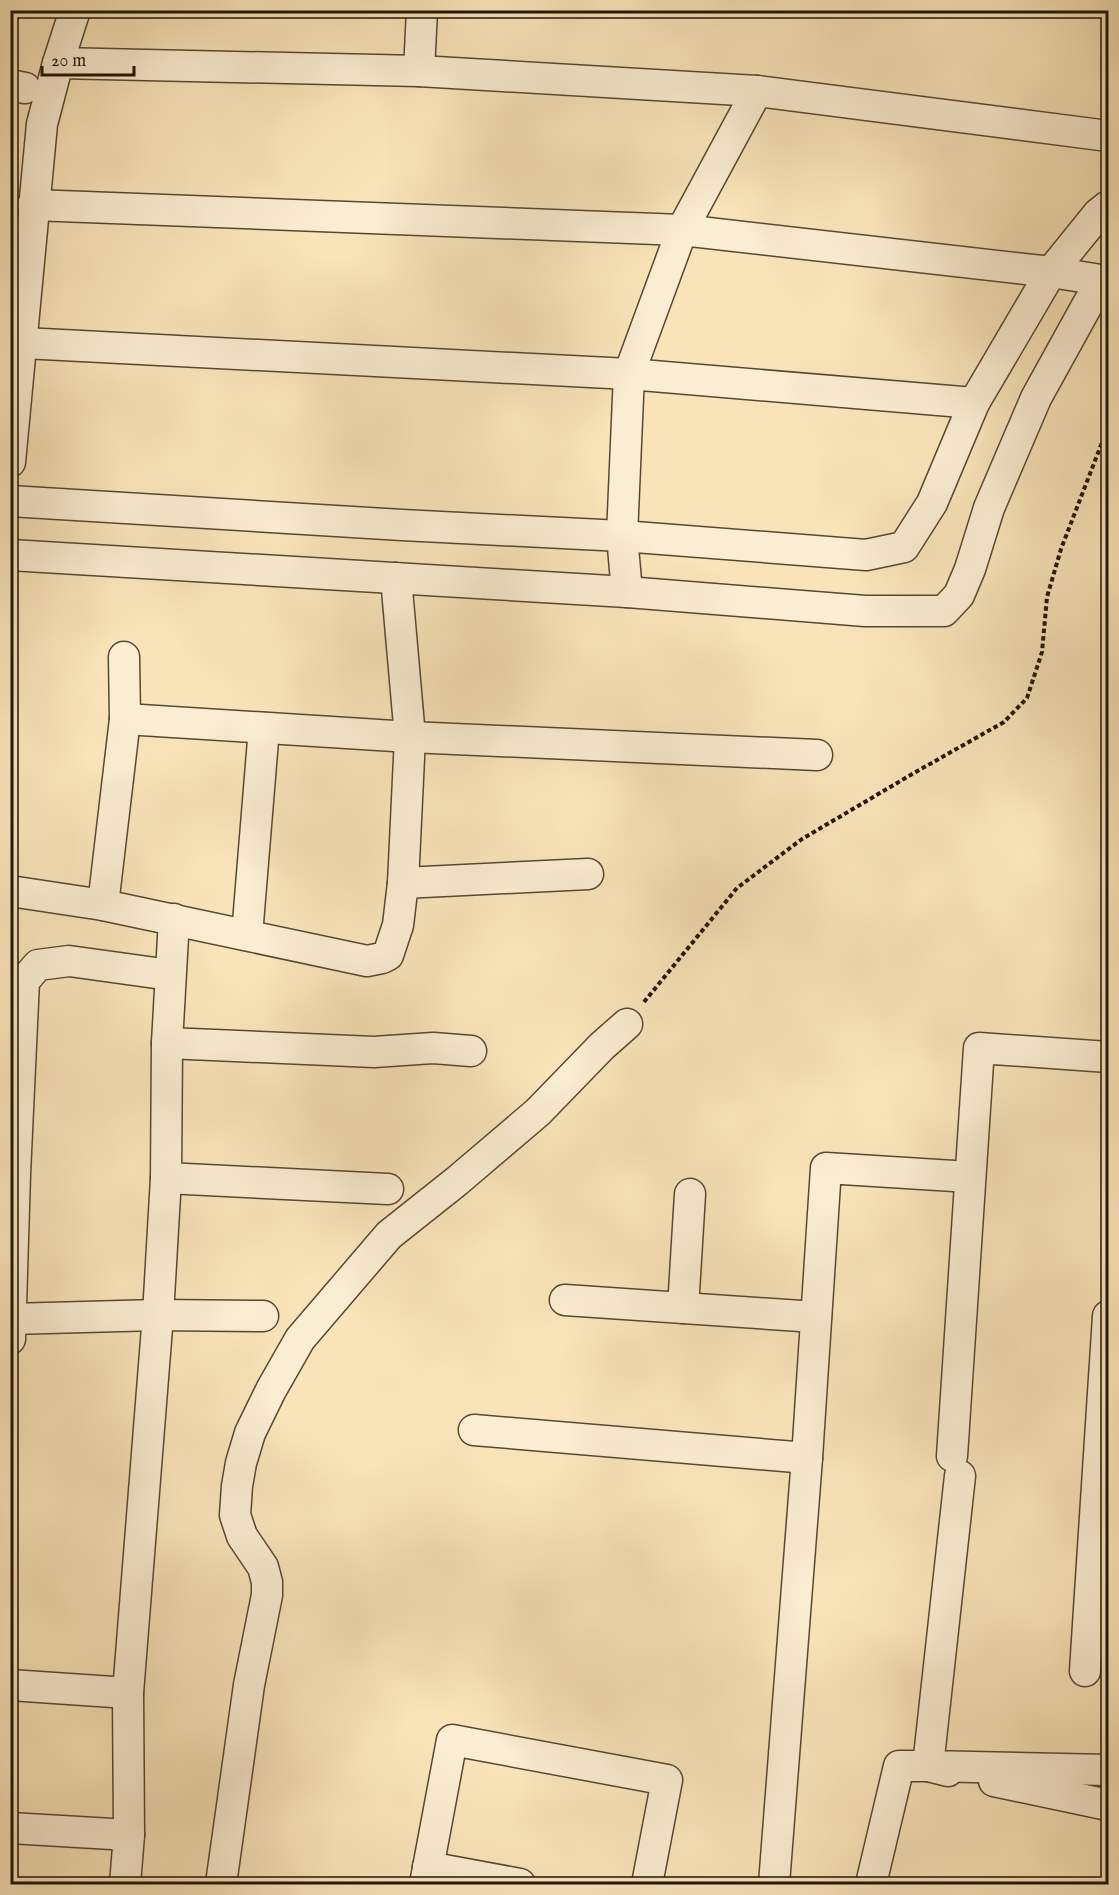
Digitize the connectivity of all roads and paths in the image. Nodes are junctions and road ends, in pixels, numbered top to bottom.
1 (75, 10) edge
2 (422, 10) edge
3 (58, 63) junction
4 (418, 71) junction
5 (757, 91) junction
6 (1108, 136) edge
7 (33, 205) junction
8 (1108, 206) edge
9 (682, 230) junction
10 (1051, 272) junction
11 (1108, 280) edge
12 (23, 343) junction
13 (628, 374) junction
14 (974, 403) junction
15 (1108, 427) edge
16 (10, 462) edge
17 (10, 501) edge
18 (621, 536) junction
19 (10, 555) edge
20 (396, 578) junction
21 (627, 592) junction
22 (124, 657) dead end
23 (125, 719) junction
24 (264, 728) junction
25 (410, 737) junction
26 (818, 755) dead end
27 (588, 874) dead end
28 (403, 883) junction
29 (10, 891) edge
30 (103, 905) junction
31 (174, 919) junction
32 (247, 935) junction
33 (170, 975) junction
34 (627, 1024) joint
35 (167, 1043) junction
36 (471, 1051) dead end
37 (1108, 1057) edge
38 (13, 1174) edge
39 (970, 1177) junction
40 (166, 1178) junction
41 (388, 1189) dead end
42 (690, 1194) dead end
43 (565, 1300) dead end
44 (683, 1308) junction
45 (158, 1315) junction
46 (263, 1316) dead end
47 (1108, 1316) edge
48 (816, 1317) junction
49 (11, 1326) edge
50 (474, 1430) dead end
51 (807, 1458) junction
52 (1085, 1671) dead end
53 (10, 1685) edge
54 (128, 1693) junction
55 (928, 1766) junction
56 (1108, 1770) edge
57 (1108, 1805) edge
58 (10, 1828) edge
59 (129, 1835) junction
60 (426, 1876) edge
61 (125, 1884) edge
62 (221, 1884) edge
63 (520, 1884) edge
64 (647, 1884) edge
65 (774, 1884) edge
66 (871, 1884) edge

1 - 3 street
2 - 4 street
3 - 4 street
3 - 7 street
4 - 5 street
5 - 6 street
5 - 9 street
7 - 9 street
7 - 12 street
8 - 10 street
9 - 10 street
9 - 13 street
10 - 11 street
10 - 14 street
11 - 21 street
12 - 13 street
12 - 16 street
13 - 14 street
13 - 18 street
14 - 18 street
15 - 34 path
17 - 18 street
18 - 21 street
19 - 20 street
20 - 21 street
20 - 25 street
22 - 23 street
23 - 24 street
23 - 30 street
24 - 25 street
24 - 32 street
25 - 26 street
25 - 28 street
27 - 28 street
28 - 32 street
29 - 30 street
30 - 31 street
31 - 32 street
31 - 33 street
33 - 35 street
33 - 38 street
34 - 62 street
35 - 36 street
35 - 40 street
37 - 39 street
38 - 49 street
39 - 48 street
39 - 55 street
40 - 41 street
40 - 45 street
42 - 44 street
43 - 44 street
44 - 48 street
45 - 46 street
45 - 49 street
45 - 54 street
47 - 52 street
48 - 51 street
50 - 51 street
51 - 65 street
53 - 54 street
54 - 59 street
55 - 56 street
55 - 57 street
55 - 66 street
58 - 59 street
59 - 61 street
60 - 63 street
60 - 64 street

